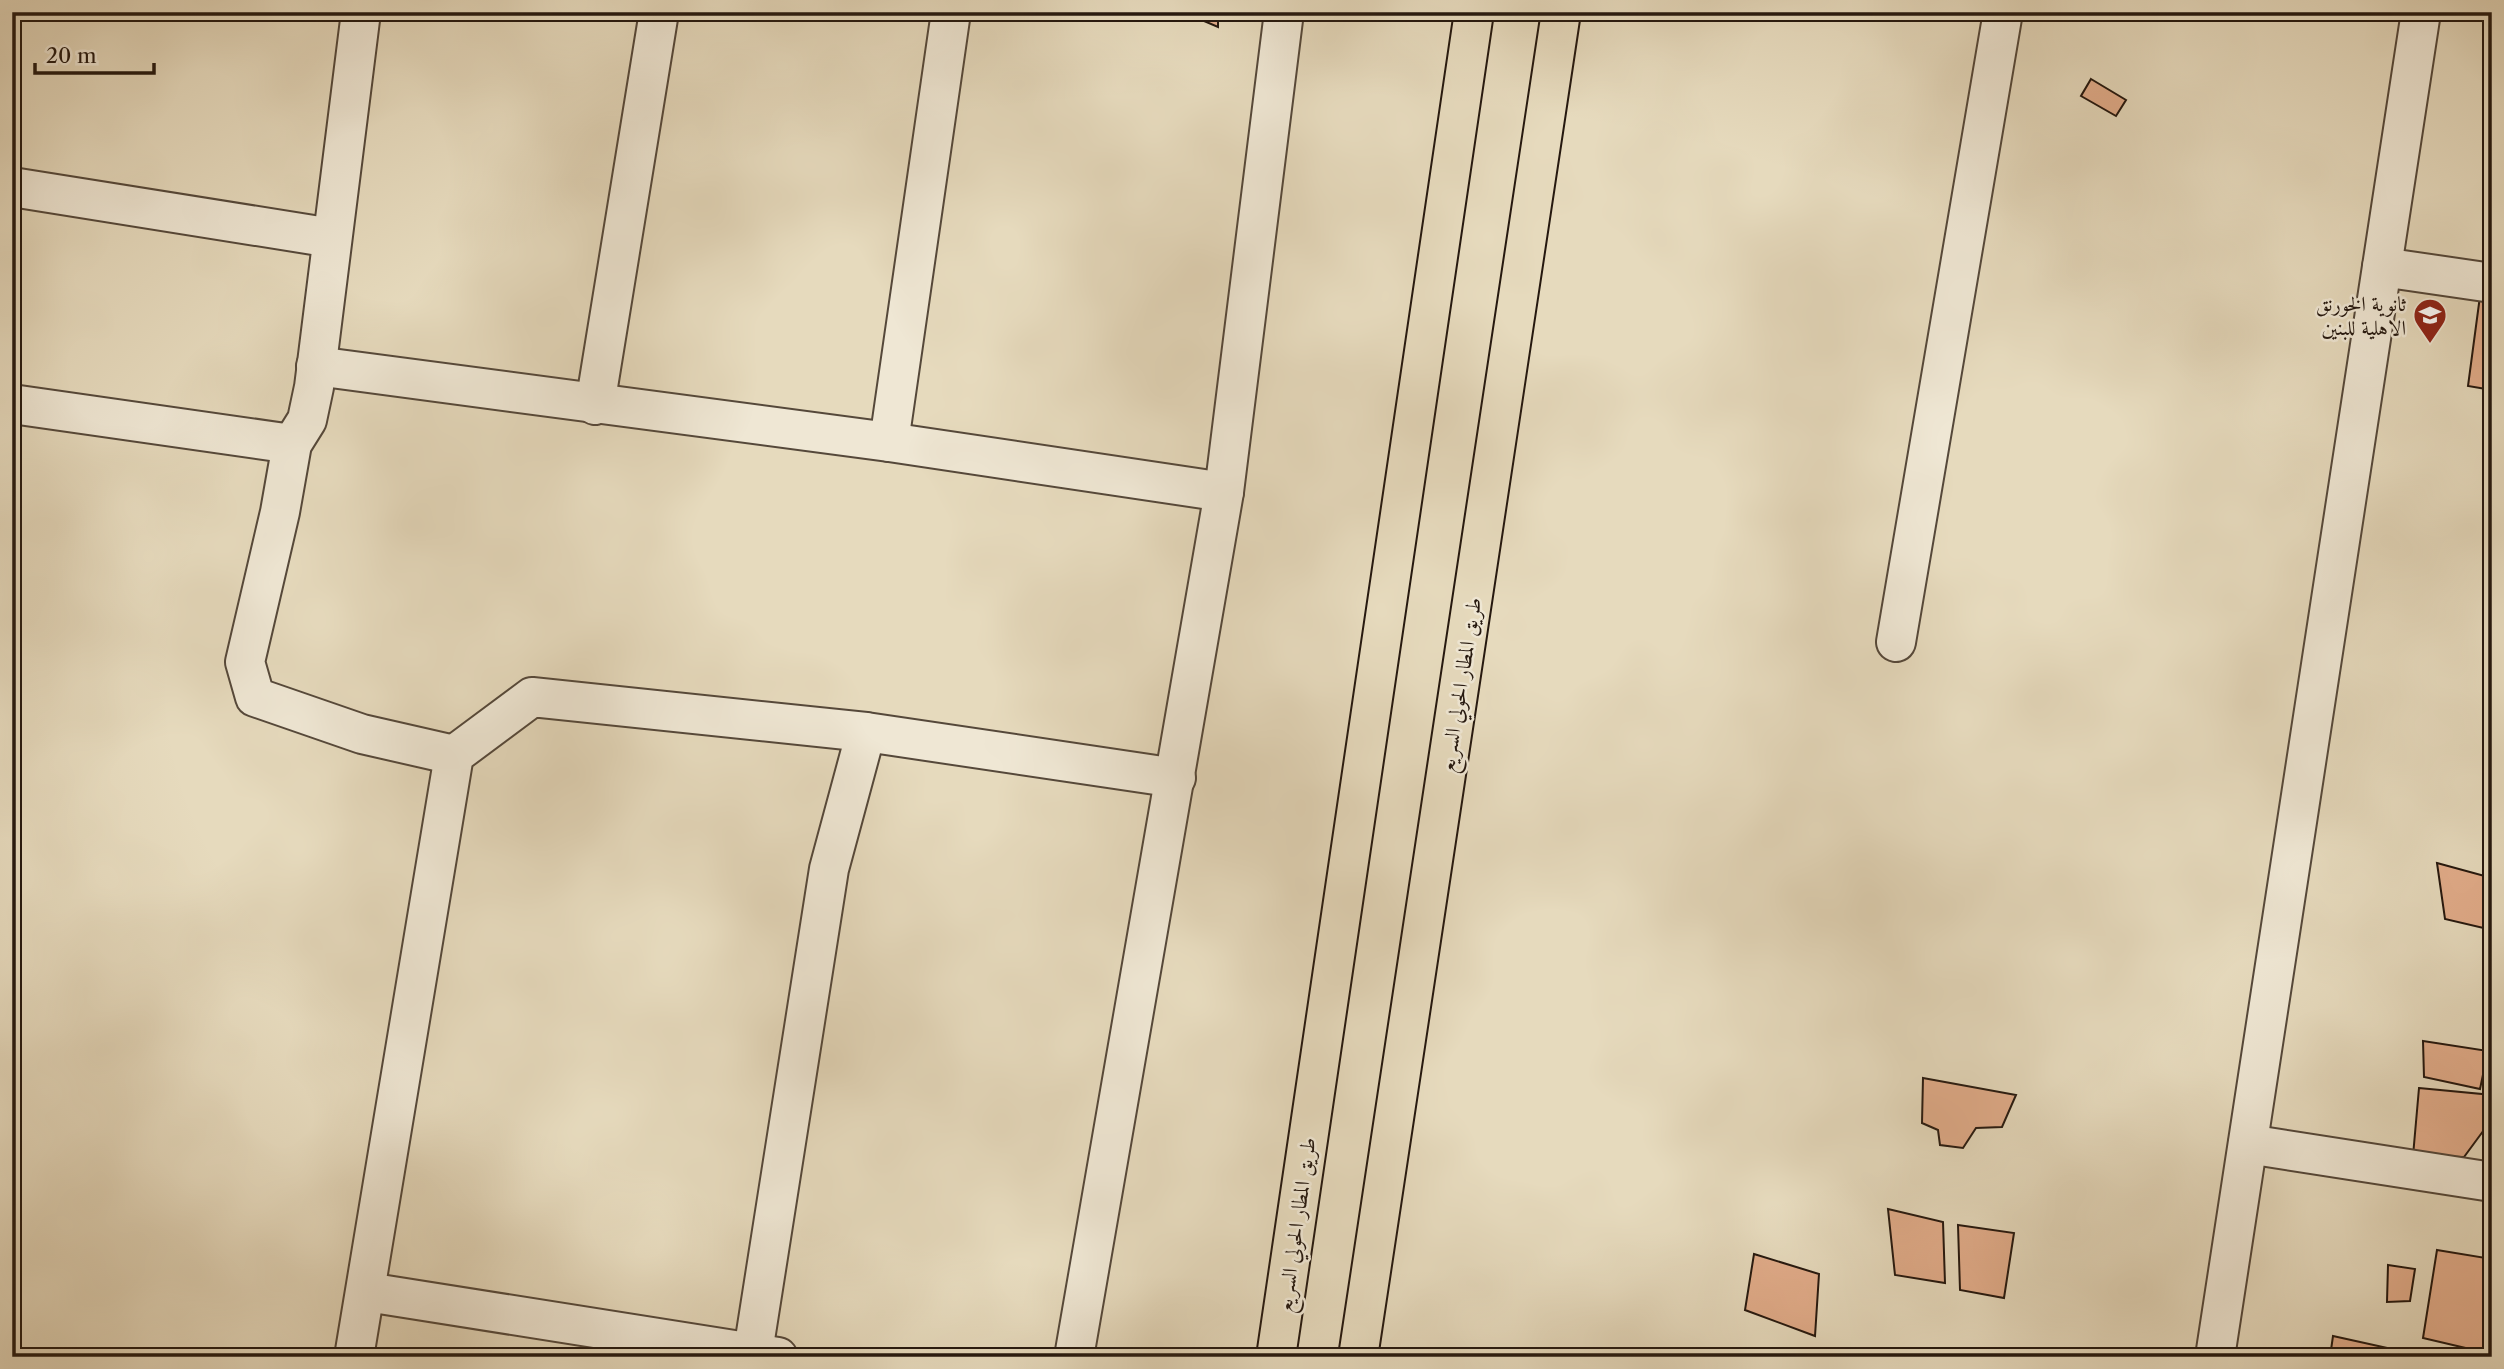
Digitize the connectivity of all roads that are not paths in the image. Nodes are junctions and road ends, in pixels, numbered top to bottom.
1 (361, 12) edge
2 (659, 12) edge
3 (951, 12) edge
4 (1284, 12) edge
5 (1474, 12) edge
6 (1561, 12) edge
7 (2003, 12) edge
8 (2421, 12) edge
9 (12, 187) edge
10 (332, 238) junction
11 (2382, 267) junction
12 (2492, 283) edge
13 (316, 366) junction
14 (12, 404) edge
15 (595, 405) junction
16 (889, 442) junction
17 (292, 444) junction
18 (1224, 492) junction
19 (1896, 642) dead end
20 (866, 732) junction
21 (454, 755) junction
22 (1176, 778) junction
23 (2248, 1144) junction
24 (2492, 1182) edge
25 (367, 1292) junction
26 (766, 1354) edge
27 (354, 1357) edge
28 (1074, 1357) edge
29 (1276, 1357) edge
30 (1358, 1357) edge
31 (2215, 1357) edge

1 - 10 street
2 - 15 street
3 - 16 street
4 - 18 street
5 - 29 highway, طريق المطار الحولي السريع
6 - 30 highway, طريق المطار الحولي السريع
7 - 19 street
8 - 11 street
9 - 10 street
10 - 13 street
11 - 12 street
11 - 23 street
13 - 15 street
13 - 17 street
14 - 17 street
15 - 16 street
16 - 18 street
17 - 21 street
18 - 22 street
20 - 21 street
20 - 22 street
20 - 26 street
21 - 25 street
22 - 28 street
23 - 24 street
23 - 31 street
25 - 26 street
25 - 27 street

